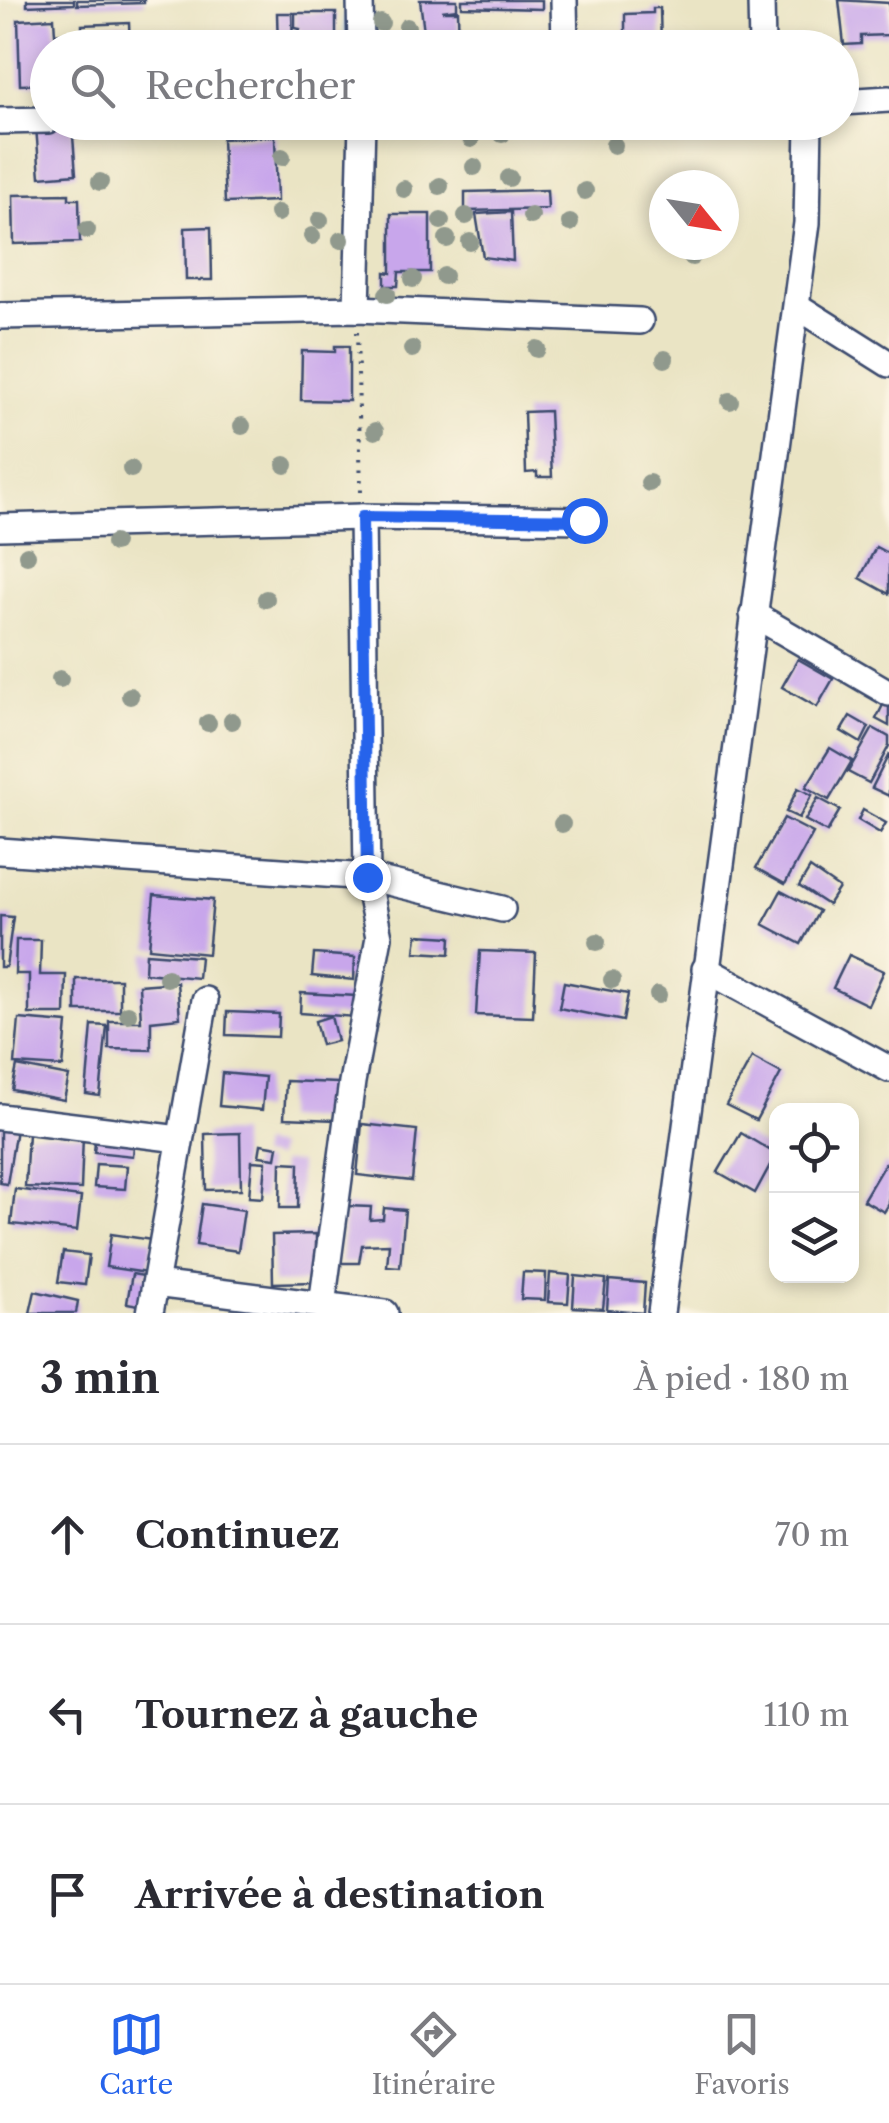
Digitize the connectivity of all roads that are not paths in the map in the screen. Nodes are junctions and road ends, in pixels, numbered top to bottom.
1 (360, 0) edge
2 (564, 0) edge
3 (761, 0) edge
4 (361, 30) edge
5 (565, 30) edge
6 (762, 30) edge
7 (889, 99) edge
8 (859, 101) edge
9 (30, 120) edge
10 (0, 121) edge
11 (362, 140) edge
12 (809, 140) edge
13 (796, 306) junction
14 (357, 310) junction
15 (0, 316) edge
16 (640, 320) dead end
17 (889, 364) edge
18 (362, 517) junction
19 (584, 520) dead end
20 (0, 527) edge
21 (753, 614) junction
22 (889, 693) edge
23 (0, 851) edge
24 (367, 877) junction
25 (502, 909) dead end
26 (705, 969) junction
27 (205, 1000) dead end
28 (889, 1070) edge
29 (0, 1117) edge
30 (178, 1139) junction
31 (155, 1284) junction
32 (322, 1305) junction
33 (150, 1313) edge
34 (385, 1313) edge
35 (661, 1313) edge

1 - 4 street
2 - 5 street
3 - 6 street
7 - 8 street
9 - 10 street
11 - 14 street
12 - 13 street
13 - 17 street
13 - 21 street
14 - 15 street
14 - 16 street
18 - 19 street
18 - 20 street
18 - 24 street
21 - 22 street
21 - 26 street
23 - 24 street
24 - 25 street
24 - 32 street
26 - 28 street
26 - 35 street
27 - 30 street
29 - 30 street
30 - 31 street
31 - 32 street
31 - 33 street
32 - 34 street

